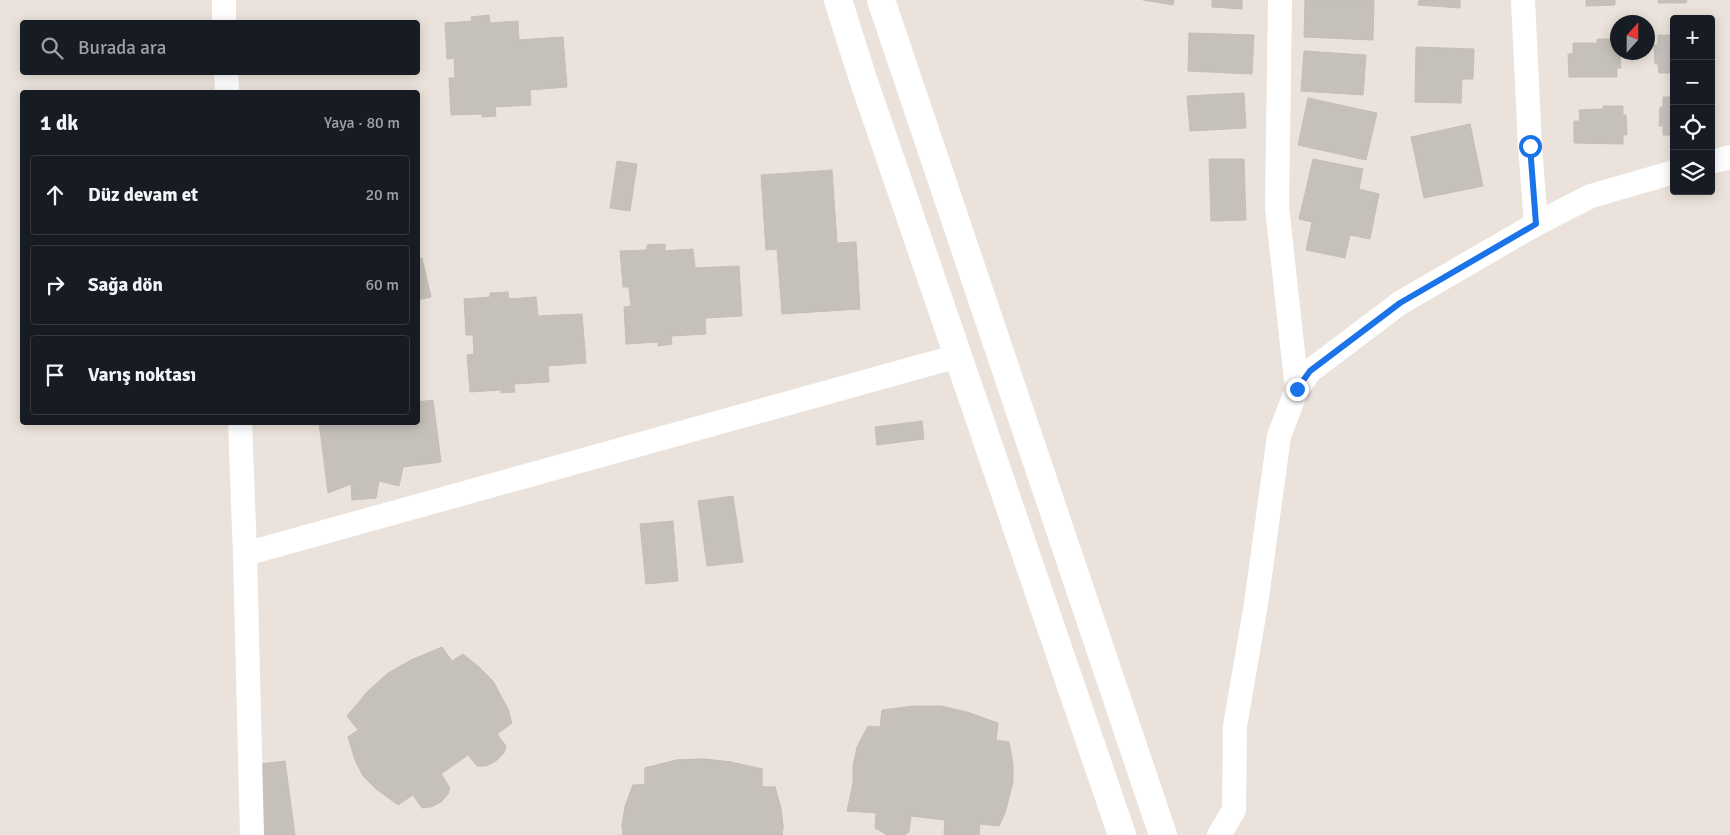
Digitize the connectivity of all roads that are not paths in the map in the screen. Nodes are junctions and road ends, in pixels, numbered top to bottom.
1 (224, 0) edge
2 (838, 0) edge
3 (880, 0) edge
4 (1280, 0) edge
5 (1523, 0) edge
6 (224, 20) edge
7 (226, 75) edge
8 (227, 90) edge
9 (1730, 157) edge
10 (1715, 161) edge
11 (1670, 173) edge
12 (1536, 224) junction
13 (958, 356) junction
14 (1297, 389) junction
15 (240, 425) edge
16 (245, 554) junction
17 (252, 835) edge
18 (1122, 835) edge
19 (1163, 835) edge
20 (1219, 835) edge

1 - 6 street
2 - 13 street
3 - 19 street
4 - 14 street
5 - 12 street
7 - 8 street
9 - 10 street
11 - 12 street
12 - 14 street
13 - 16 street
13 - 18 street
14 - 20 street
15 - 16 street
16 - 17 street

